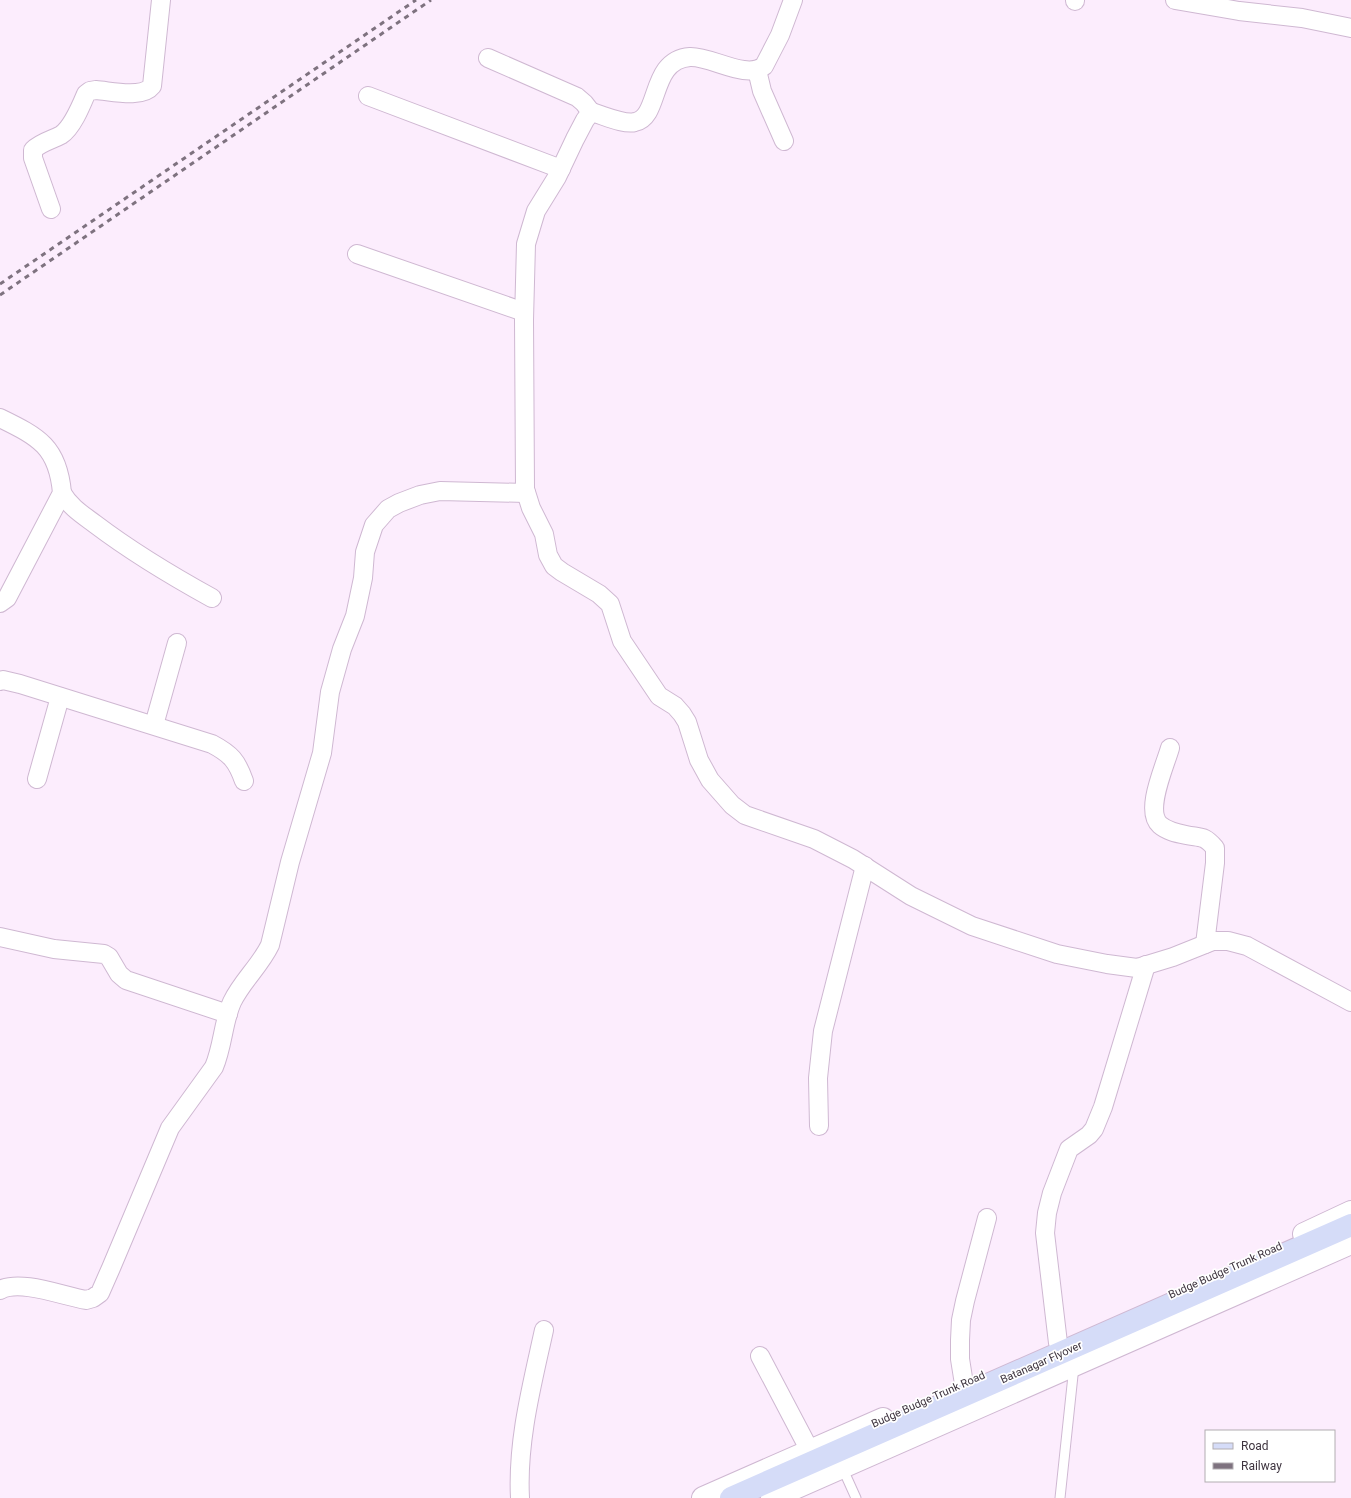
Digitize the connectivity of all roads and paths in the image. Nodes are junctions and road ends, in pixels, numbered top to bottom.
1 (161, 0) edge
2 (793, 0) edge
3 (1175, 0) edge
4 (1351, 28) edge
5 (488, 58) dead end
6 (757, 70) junction
7 (368, 96) dead end
8 (591, 112) junction
9 (784, 141) dead end
10 (561, 169) junction
11 (51, 209) dead end
12 (357, 254) dead end
13 (524, 312) junction
14 (0, 418) edge
15 (62, 493) junction
16 (526, 493) junction
17 (212, 598) dead end
18 (0, 604) edge
19 (177, 643) dead end
20 (0, 681) edge
21 (60, 696) junction
22 (154, 726) junction
23 (1170, 748) dead end
24 (37, 779) dead end
25 (244, 781) dead end
26 (865, 866) junction
27 (0, 937) edge
28 (1205, 944) junction
29 (1146, 965) junction
30 (1351, 1002) edge
31 (228, 1014) junction
32 (819, 1126) dead end
33 (1351, 1212) edge
34 (987, 1218) dead end
35 (1351, 1225) edge
36 (1351, 1243) edge
37 (0, 1290) edge
38 (544, 1330) dead end
39 (1058, 1343) junction
40 (760, 1356) dead end
41 (1074, 1365) junction
42 (964, 1384) junction
43 (810, 1451) junction
44 (842, 1467) junction
45 (520, 1498) edge
46 (703, 1498) edge
47 (731, 1498) edge
48 (772, 1498) edge
49 (856, 1498) edge
50 (1060, 1498) edge

1 - 11 street
2 - 6 street
3 - 4 street
5 - 8 street
6 - 8 street
6 - 9 street
7 - 10 street
8 - 10 street
10 - 13 street
12 - 13 street
13 - 16 street
14 - 15 street
15 - 17 street
15 - 18 street
16 - 26 street
16 - 31 street
19 - 22 street
20 - 21 street
21 - 22 street
21 - 24 street
22 - 25 street
23 - 28 street
26 - 29 street
26 - 32 street
27 - 31 street
28 - 29 street
28 - 30 street
29 - 39 street
31 - 37 street
33 - 39 street, Budge Budge Trunk Road
34 - 42 street
35 - 47 main road, Batanagar Flyover
36 - 41 street
38 - 45 street
39 - 42 street, Budge Budge Trunk Road
40 - 43 street
41 - 44 street
41 - 50 lane
42 - 43 street, Budge Budge Trunk Road
43 - 46 street, Budge Budge Trunk Road
44 - 48 street
44 - 49 lane

